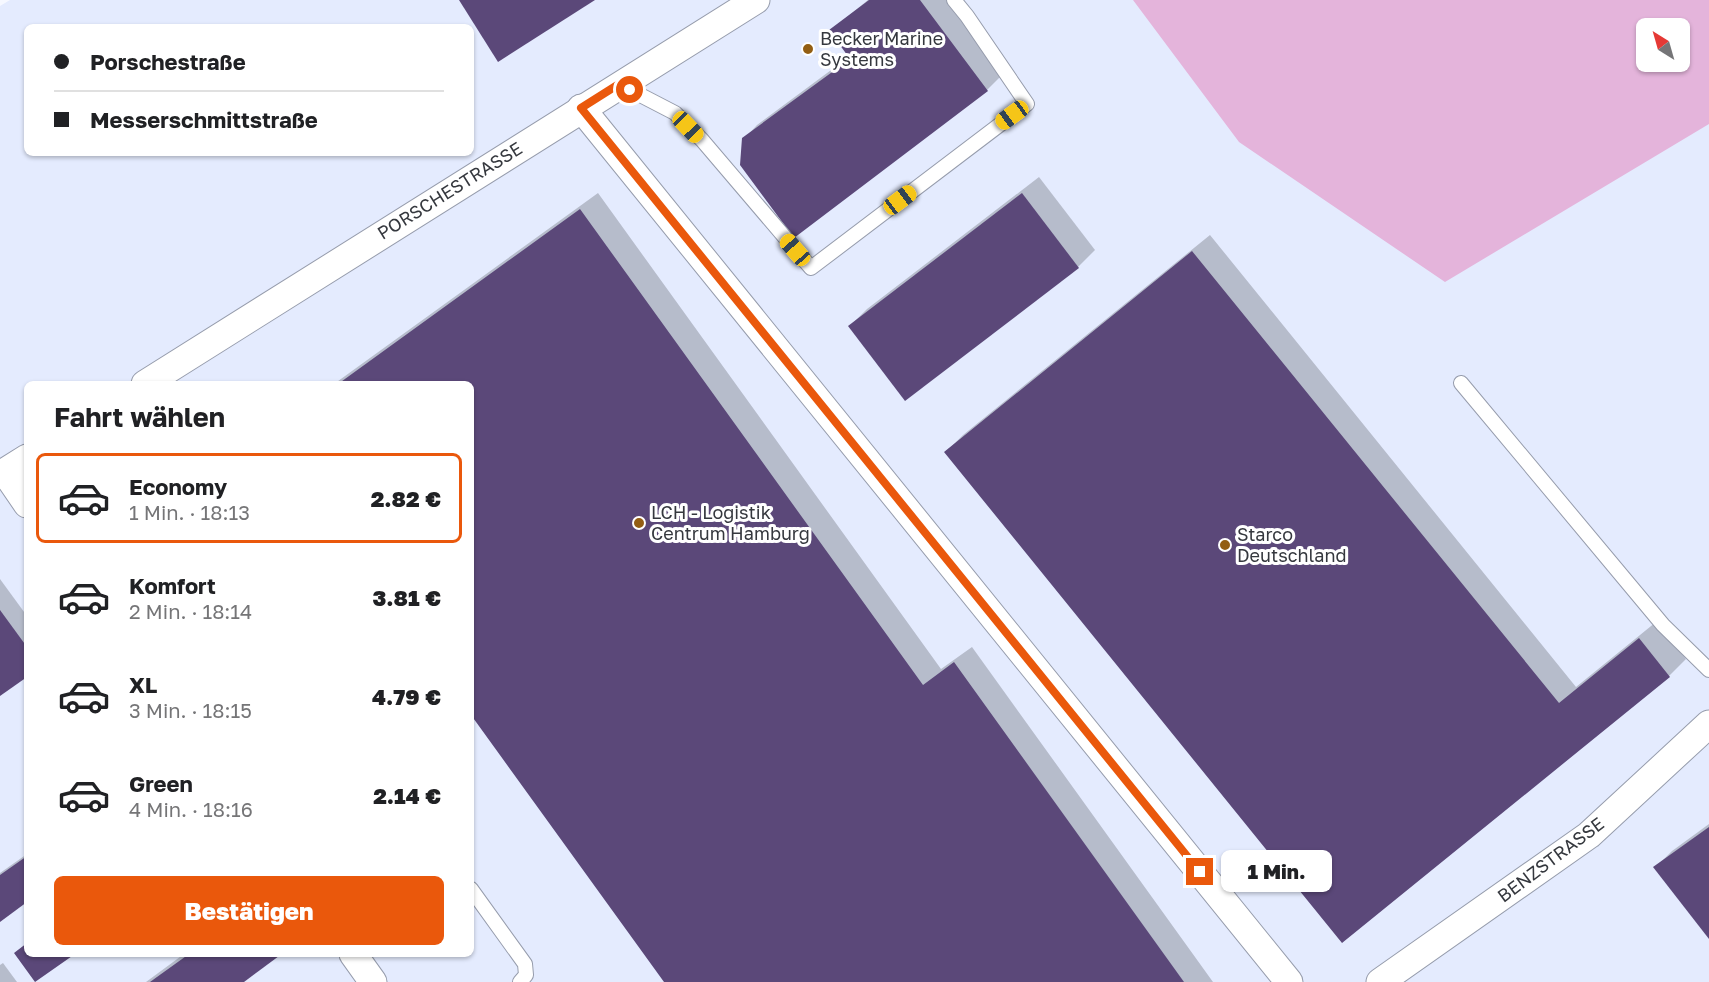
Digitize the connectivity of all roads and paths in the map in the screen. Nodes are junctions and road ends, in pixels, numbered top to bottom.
1 (756, 0) edge
2 (954, 0) edge
3 (619, 84) junction
4 (581, 108) junction
5 (149, 381) edge
6 (1461, 383) dead end
7 (24, 460) edge
8 (2, 474) edge
9 (24, 500) edge
10 (1709, 670) edge
11 (1709, 724) edge
12 (474, 893) edge
13 (355, 957) edge
14 (373, 982) edge
15 (520, 982) edge
16 (1289, 982) edge
17 (1380, 982) edge

1 - 3 street, PORSCHESTRASSE
2 - 3 lane
3 - 4 street, PORSCHESTRASSE
4 - 5 street, PORSCHESTRASSE
4 - 16 street
6 - 10 lane
7 - 8 street
8 - 9 street
11 - 17 street, BENZSTRASSE
12 - 15 lane
13 - 14 street

